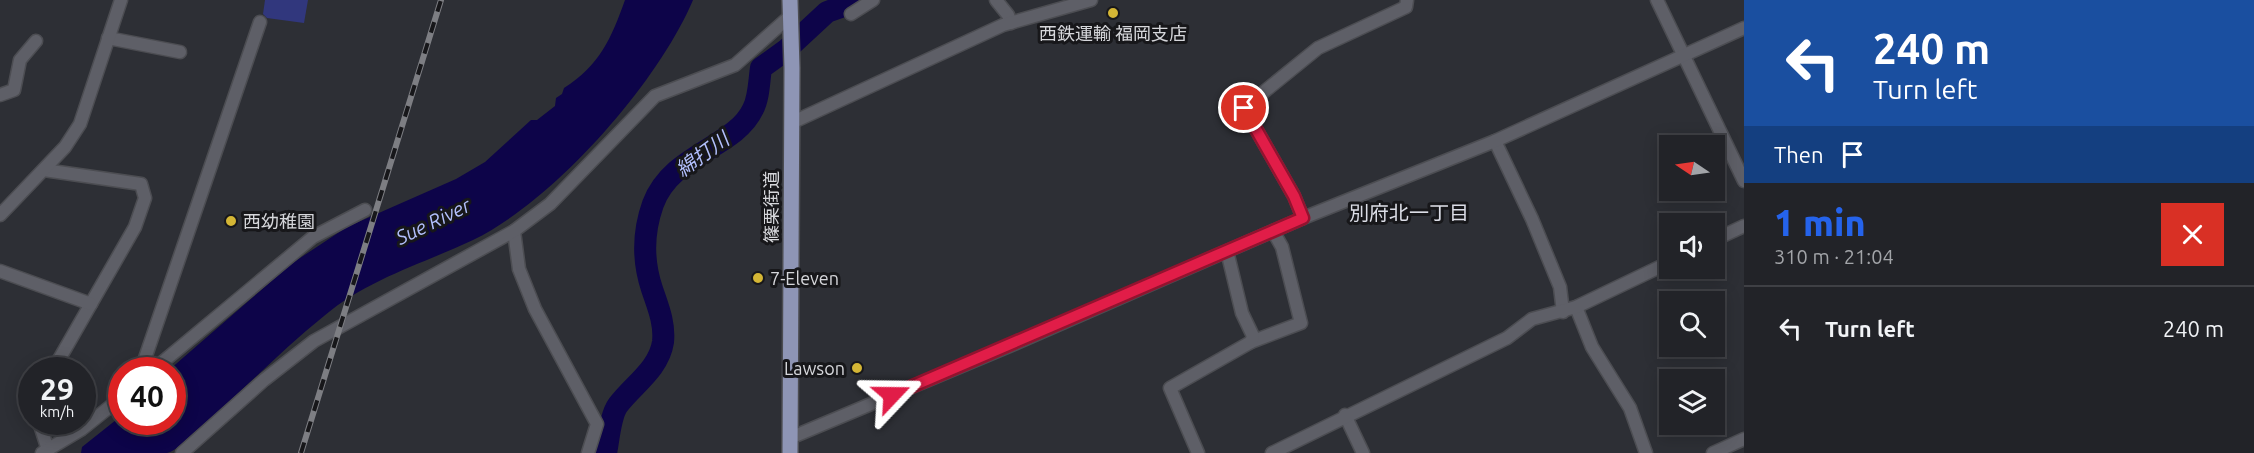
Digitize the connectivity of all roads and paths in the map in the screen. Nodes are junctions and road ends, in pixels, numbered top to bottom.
1 (121, 0) edge
2 (790, 0) edge
3 (873, 0) edge
4 (996, 0) edge
5 (1091, 0) edge
6 (1407, 0) edge
7 (1657, 0) edge
8 (851, 14) dead end
9 (789, 17) junction
10 (261, 22) dead end
11 (1011, 23) junction
12 (1744, 28) edge
13 (108, 38) junction
14 (36, 41) dead end
15 (180, 52) dead end
16 (1684, 56) junction
17 (0, 95) edge
18 (791, 123) junction
19 (1495, 141) junction
20 (44, 170) junction
21 (1744, 181) edge
22 (365, 210) dead end
23 (0, 214) edge
24 (1303, 218) junction
25 (1744, 226) edge
26 (514, 231) junction
27 (1273, 231) junction
28 (1725, 235) edge
29 (1227, 251) junction
30 (1659, 267) edge
31 (0, 271) edge
32 (91, 304) junction
33 (1576, 307) junction
34 (1563, 312) junction
35 (1251, 342) junction
36 (60, 357) edge
37 (145, 357) edge
38 (169, 357) edge
39 (108, 408) edge
40 (1345, 415) junction
41 (42, 435) edge
42 (1744, 439) edge
43 (790, 445) edge
44 (1289, 449) edge
45 (45, 451) edge
46 (182, 453) edge
47 (588, 453) edge
48 (1198, 453) edge
49 (1272, 453) edge
50 (1363, 453) edge
51 (1646, 453) edge
52 (1713, 453) edge

1 - 13 street
2 - 9 main road
3 - 8 street
4 - 11 street
5 - 11 street
6 - 24 street
7 - 16 street
9 - 18 main road, 篠栗街道
9 - 26 street
10 - 37 street
11 - 18 street
12 - 16 street
13 - 15 street
13 - 20 street
14 - 17 street
16 - 19 street
16 - 21 street
18 - 43 main road, 篠栗街道
19 - 24 street
19 - 34 street
20 - 23 street
20 - 32 street
22 - 38 street
24 - 27 street
25 - 28 street
26 - 46 street
26 - 47 street
27 - 29 street
27 - 35 street
29 - 35 street
29 - 43 street
30 - 33 street
31 - 32 street
32 - 36 street
33 - 34 street
33 - 51 street
34 - 40 street
35 - 48 street
39 - 45 street
40 - 44 street
40 - 50 street
41 - 45 street
42 - 52 street
44 - 49 street

